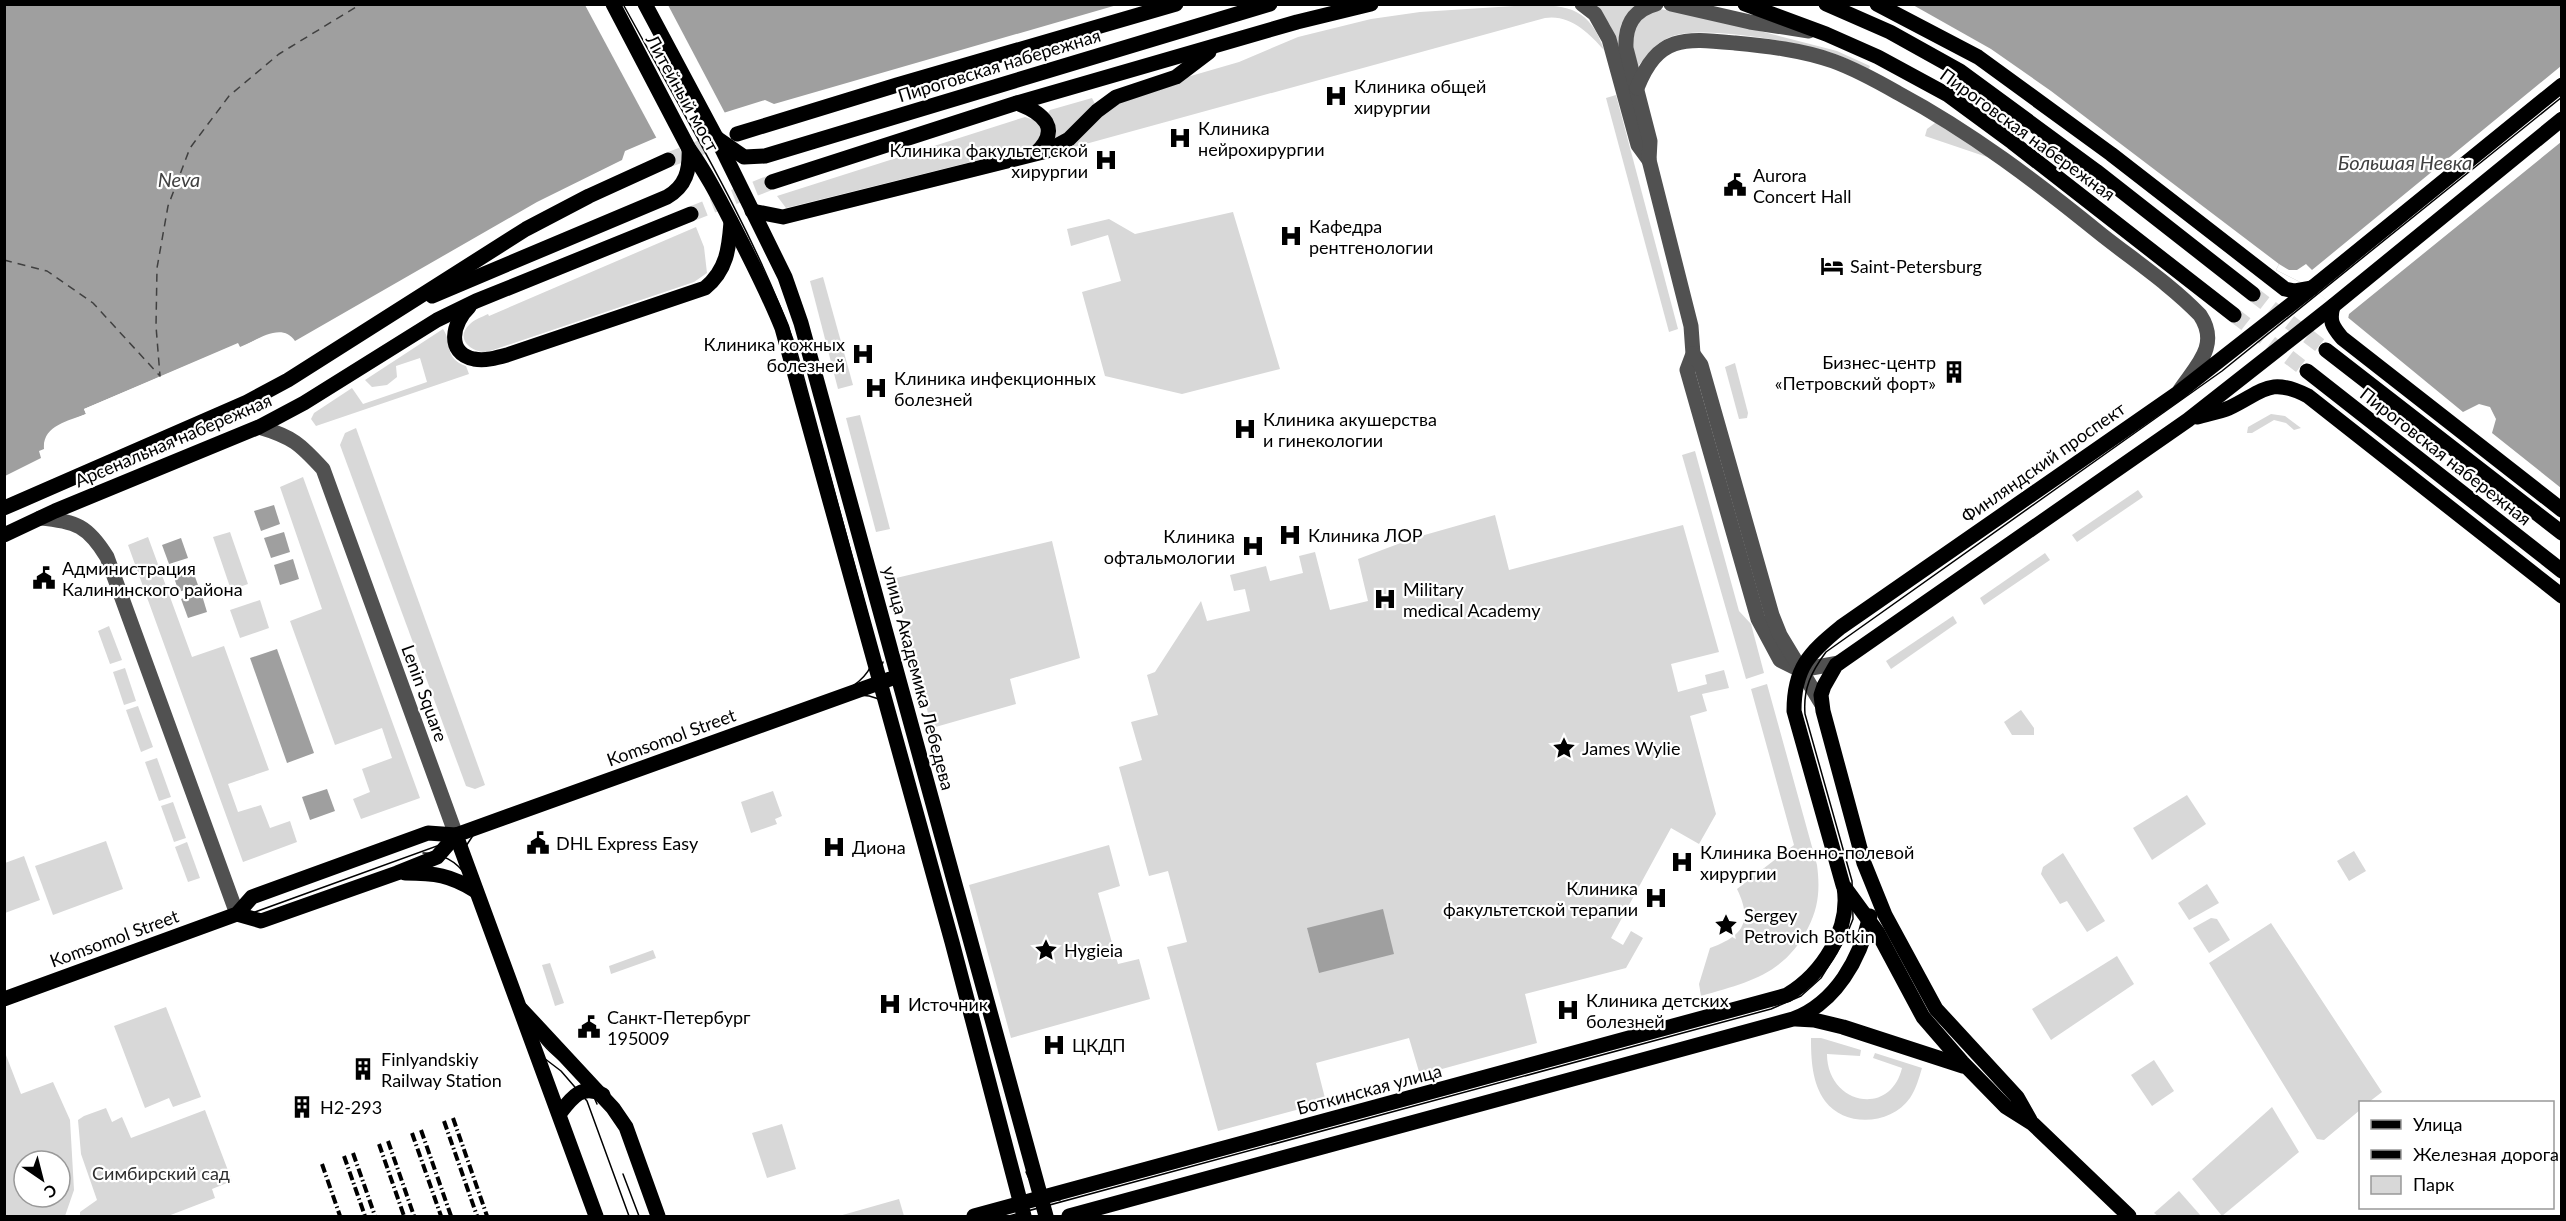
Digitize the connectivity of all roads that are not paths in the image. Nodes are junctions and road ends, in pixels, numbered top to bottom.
1 (613, 4) edge
2 (645, 4) edge
3 (1176, 4) edge
4 (1270, 4) edge
5 (1371, 4) edge
6 (1582, 4) edge
7 (1656, 4) edge
8 (1671, 4) edge
9 (1745, 4) edge
10 (1827, 4) edge
11 (1876, 4) edge
12 (1826, 34) junction
13 (1216, 46) junction
14 (2562, 85) edge
15 (1637, 88) junction
16 (1017, 103) junction
17 (2562, 119) edge
18 (737, 134) tunnel mouth
19 (689, 149) junction
20 (1034, 155) junction
21 (732, 157) junction
22 (668, 160) tunnel mouth
23 (1649, 160) junction
24 (704, 169) joint
25 (772, 182) tunnel mouth
26 (751, 209) junction
27 (691, 214) tunnel mouth
28 (783, 217) junction
29 (729, 218) junction
30 (770, 248) junction
31 (2312, 288) junction
32 (2253, 294) tunnel mouth
33 (476, 301) junction
34 (2333, 306) junction
35 (391, 313) junction
36 (2234, 315) tunnel mouth
37 (2326, 351) tunnel mouth
38 (2307, 371) tunnel mouth
39 (2178, 393) junction
40 (2188, 420) junction
41 (259, 427) junction
42 (4, 508) edge
43 (2562, 510) edge
44 (40, 518) junction
45 (2562, 533) edge
46 (4, 535) edge
47 (2562, 571) edge
48 (2562, 596) edge
49 (1839, 663) junction
50 (1800, 670) junction
51 (899, 677) junction
52 (880, 682) junction
53 (1821, 703) junction
54 (456, 835) junction
55 (397, 873) junction
56 (1843, 885) junction
57 (476, 891) junction
58 (1875, 895) junction
59 (237, 914) junction
60 (1869, 921) junction
61 (1842, 927) junction
62 (1893, 930) junction
63 (4, 999) edge
64 (517, 1005) junction
65 (1793, 1019) junction
66 (1969, 1069) junction
67 (604, 1095) junction
68 (560, 1113) junction
69 (2033, 1124) junction
70 (1041, 1198) junction
71 (1022, 1210) edge
72 (596, 1216) edge
73 (658, 1216) edge
74 (974, 1216) edge
75 (1046, 1216) edge
76 (1069, 1216) edge
77 (2129, 1216) edge

1 - 19 main road, Литейный мост
2 - 21 main road, Литейный мост
3 - 18 main road, Пироговская набережная
4 - 21 main road, Пироговская набережная
5 - 13 main road
6 - 23 street
7 - 15 street
8 - 12 street
9 - 12 main road, Пироговская набережная
10 - 32 main road, Пироговская набережная
11 - 31 main road
12 - 36 main road, Пироговская набережная
13 - 16 main road
13 - 20 main road
14 - 31 main road, Финляндский проспект
15 - 23 street
15 - 39 street
16 - 20 main road
16 - 25 main road
17 - 34 main road
19 - 24 main road, Литейный мост
19 - 35 main road, Арсенальная набережная
20 - 28 main road
21 - 26 main road, улица Академика Лебедева
22 - 35 main road, Арсенальная набережная
23 - 50 street
24 - 29 main road, улица Академика Лебедева
26 - 28 main road
26 - 30 main road, улица Академика Лебедева
27 - 33 main road, Арсенальная набережная
28 - 30 main road
29 - 33 main road, Арсенальная набережная
29 - 52 main road, улица Академика Лебедева
30 - 51 main road, улица Академика Лебедева
31 - 39 main road, Финляндский проспект
33 - 41 main road, Арсенальная набережная
34 - 40 main road
34 - 43 main road
35 - 42 main road, Арсенальная набережная
37 - 45 main road, Пироговская набережная
38 - 47 main road, Пироговская набережная
39 - 50 main road, Финляндский проспект
40 - 48 main road
40 - 49 main road
41 - 44 main road, Арсенальная набережная
41 - 54 street, Lenin Square
44 - 46 main road, Арсенальная набережная
44 - 59 street
49 - 50 street
49 - 53 main road
50 - 53 street
50 - 56 main road
51 - 52 main road, Komsomol Street
51 - 70 main road, улица Академика Лебедева
52 - 54 main road, Komsomol Street
52 - 71 main road, улица Академика Лебедева
53 - 58 main road
54 - 55 main road
54 - 57 main road, Lenin Square
54 - 59 main road, Komsomol Street
55 - 57 main road
55 - 59 main road
56 - 60 main road
56 - 61 main road
57 - 64 main road, Lenin Square
58 - 60 main road
58 - 62 main road
59 - 63 main road, Komsomol Street
60 - 61 main road
60 - 62 main road
60 - 65 main road
60 - 66 main road
61 - 70 main road, Боткинская улица
62 - 69 main road
64 - 67 main road, Lenin Square
64 - 68 main road, Lenin Square
65 - 66 main road
65 - 76 main road
66 - 69 main road
67 - 68 main road
67 - 73 main road, Lenin Square
68 - 72 main road, Lenin Square
69 - 77 main road
70 - 71 main road, Боткинская улица
70 - 75 main road, улица Академика Лебедева
71 - 74 main road, Боткинская улица

